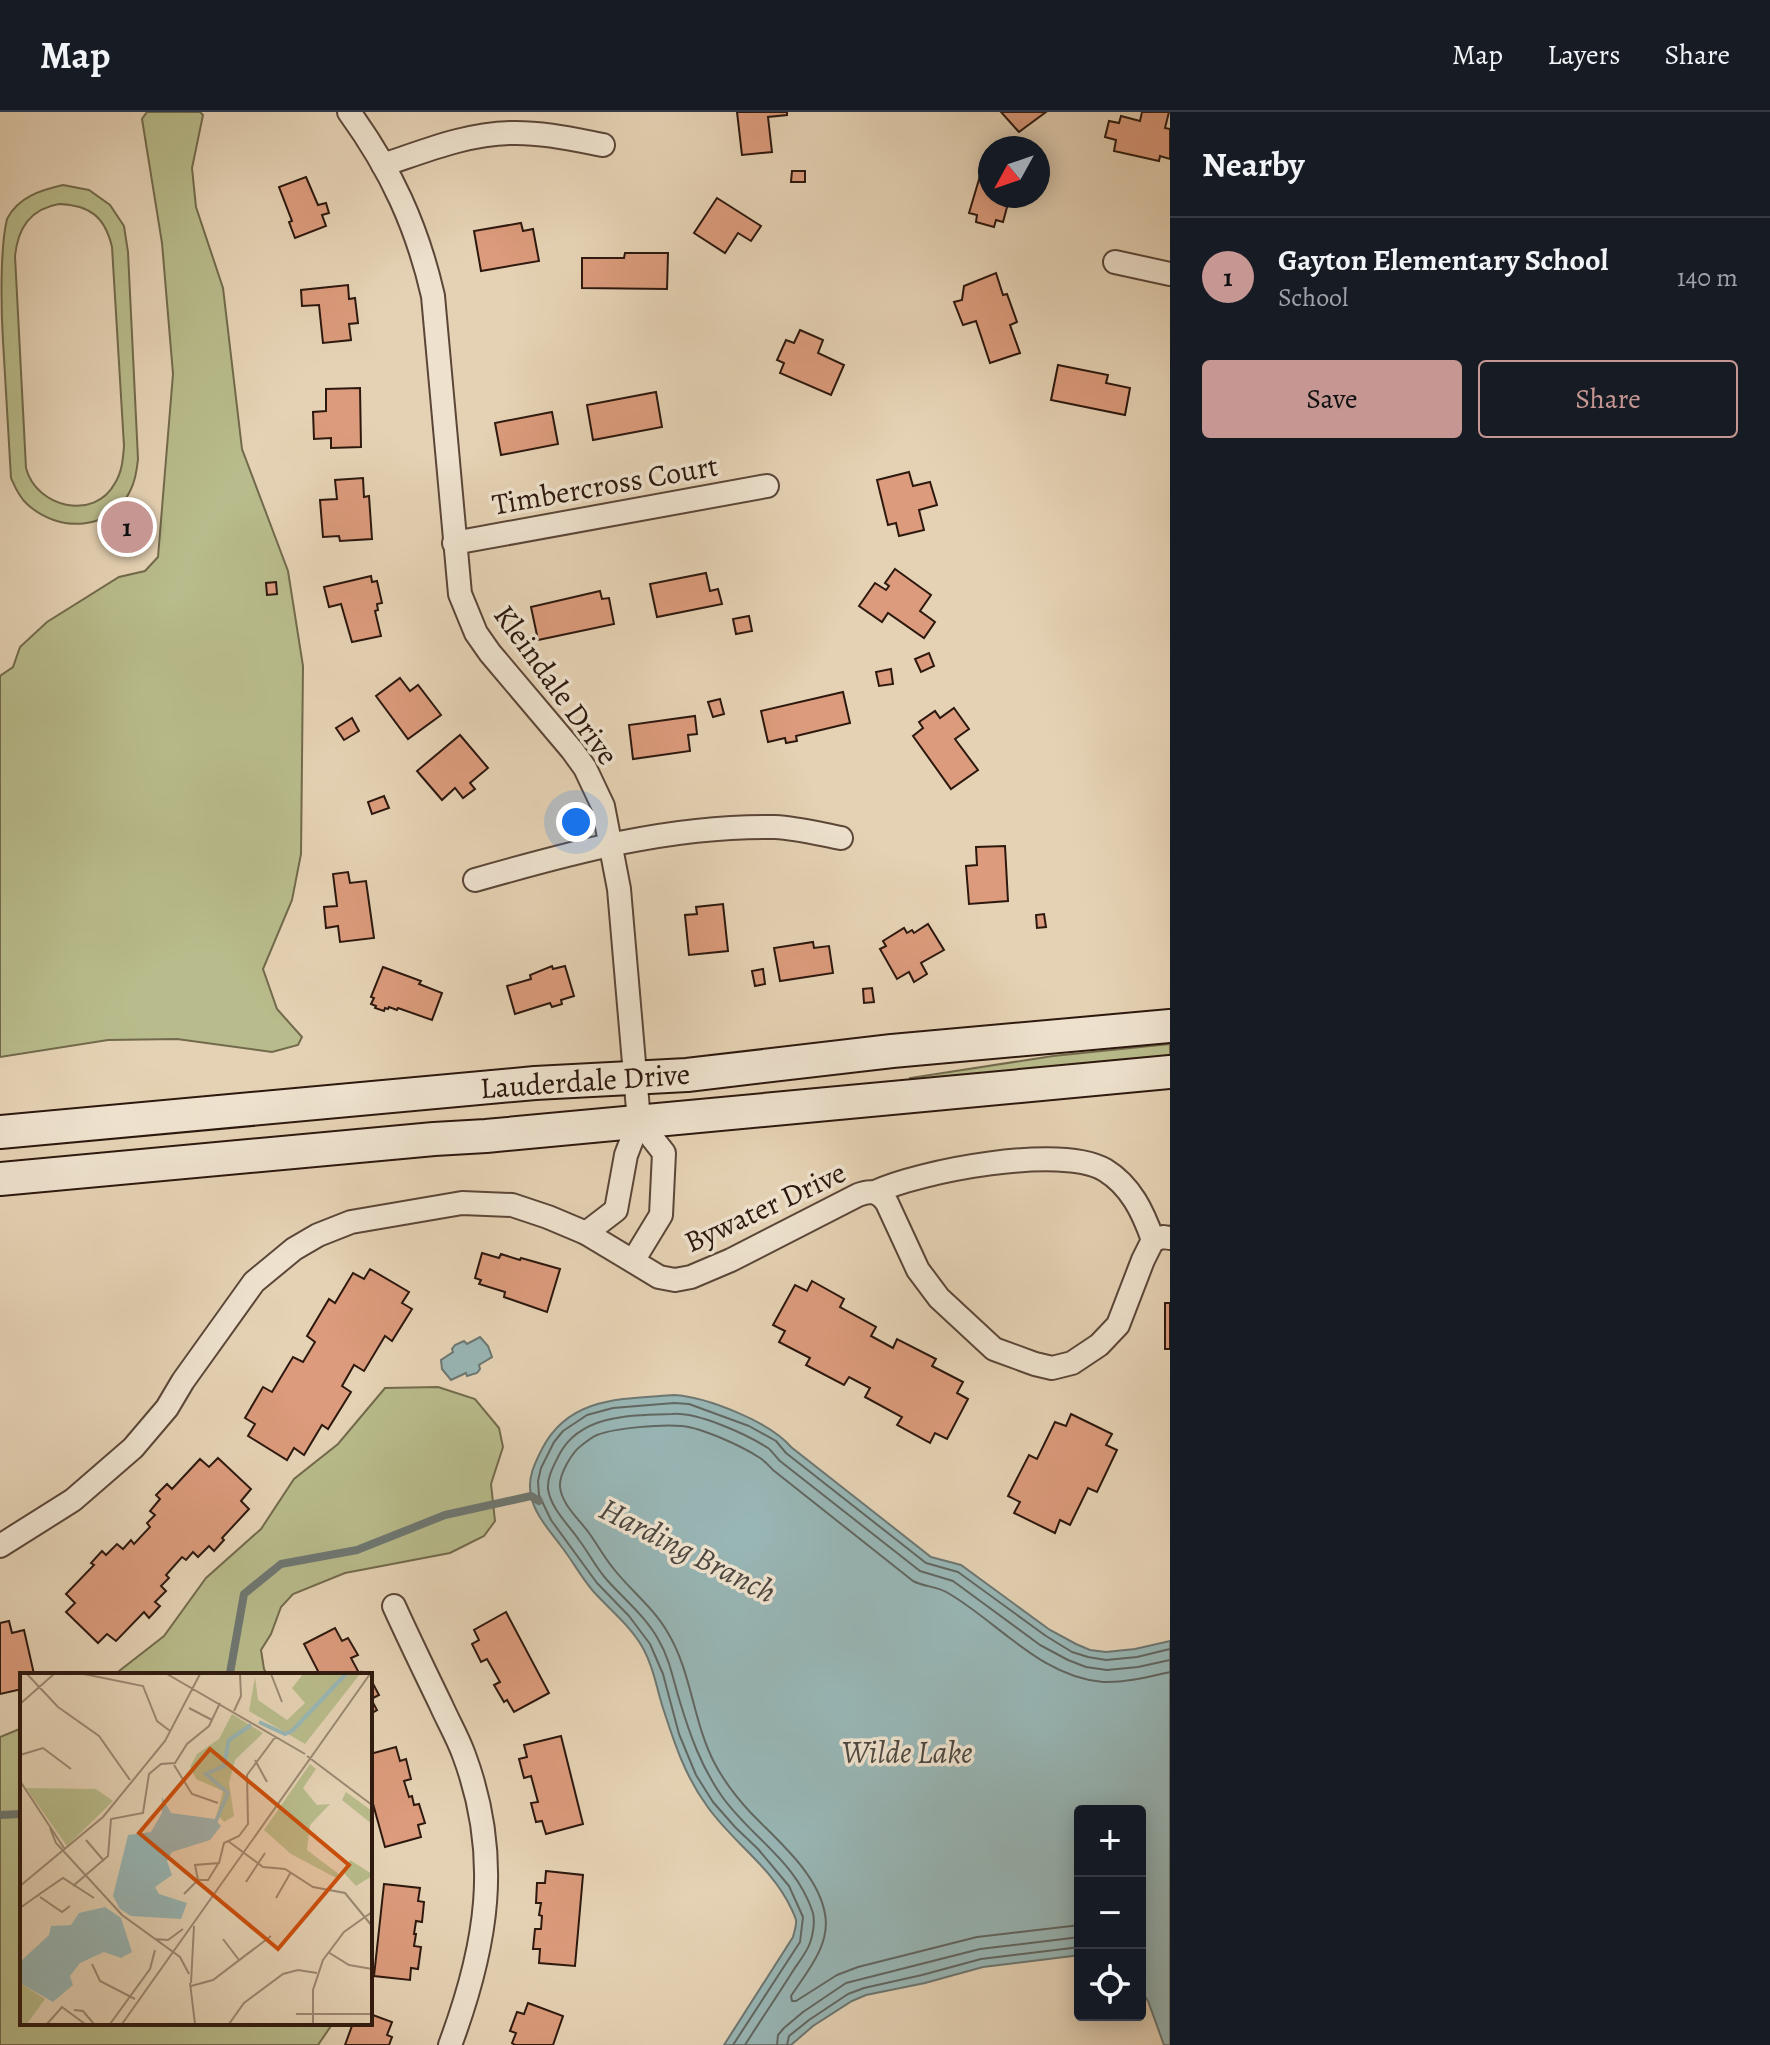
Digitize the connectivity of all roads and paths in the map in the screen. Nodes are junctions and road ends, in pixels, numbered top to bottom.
1 (349, 112) edge
2 (603, 145) dead end
3 (383, 165) junction
4 (1115, 262) dead end
5 (1170, 274) edge
6 (767, 486) dead end
7 (454, 543) junction
8 (841, 838) dead end
9 (611, 845) junction
10 (475, 880) dead end
11 (1170, 1026) edge
12 (1170, 1072) edge
13 (636, 1077) junction
14 (639, 1121) junction
15 (0, 1132) edge
16 (0, 1179) edge
17 (875, 1192) junction
18 (586, 1233) junction
19 (1161, 1239) edge
20 (633, 1261) junction
21 (0, 1546) edge
22 (394, 1606) dead end
23 (450, 2045) edge

1 - 3 street, Kleindale Drive
2 - 3 street
3 - 7 street, Kleindale Drive
4 - 5 street
6 - 7 street, Timbercross Court
7 - 9 street, Kleindale Drive
8 - 9 street
9 - 10 street
9 - 13 street, Kleindale Drive
11 - 13 main road, Lauderdale Drive
12 - 14 main road, Lauderdale Drive
13 - 14 street, Kleindale Drive
13 - 15 main road, Lauderdale Drive
14 - 16 main road, Lauderdale Drive
14 - 18 street, Kleindale Drive
14 - 20 street
17 - 19 street
17 - 19 street, Bywater Drive
17 - 20 street, Bywater Drive
18 - 20 street, Bywater Drive
18 - 21 street, Bywater Drive
22 - 23 street

